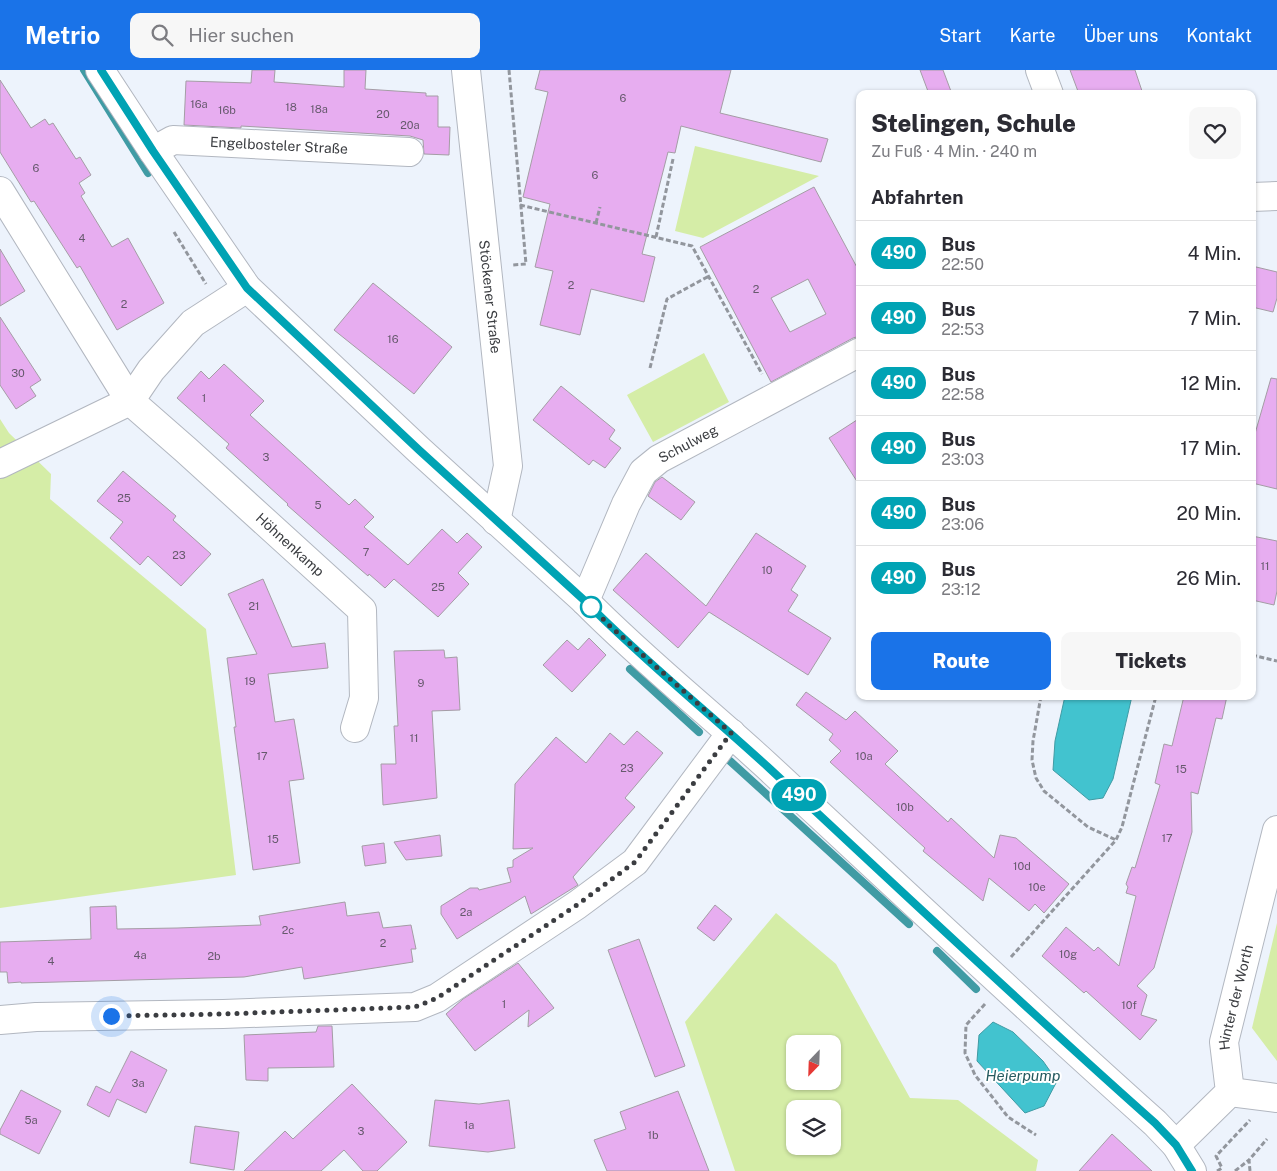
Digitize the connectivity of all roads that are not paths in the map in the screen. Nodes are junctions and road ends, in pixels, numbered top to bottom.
1 (100, 70) edge
2 (466, 70) edge
3 (1040, 70) edge
4 (1048, 90) edge
5 (153, 151) junction
6 (409, 152) dead end
7 (0, 191) edge
8 (1277, 196) edge
9 (1256, 197) edge
10 (247, 288) junction
11 (856, 354) edge
12 (130, 401) junction
13 (0, 464) edge
14 (496, 521) junction
15 (585, 601) junction
16 (355, 728) dead end
17 (731, 733) junction
18 (1277, 830) edge
19 (0, 1020) edge
20 (1230, 1092) junction
21 (1275, 1098) edge
22 (1176, 1145) junction
23 (1192, 1171) edge

1 - 5 street
2 - 14 street, Stöckener Straße
3 - 4 street
5 - 6 street, Engelbosteler Straße
5 - 10 street
7 - 12 street, Höhnenkamp
8 - 9 street
10 - 12 street
10 - 14 street
11 - 15 street, Schulweg
12 - 13 street
12 - 16 street, Höhnenkamp
14 - 15 street
15 - 17 street
17 - 19 street
17 - 22 street
18 - 20 street, Hinter der Worth
20 - 21 street
20 - 22 street
22 - 23 street

